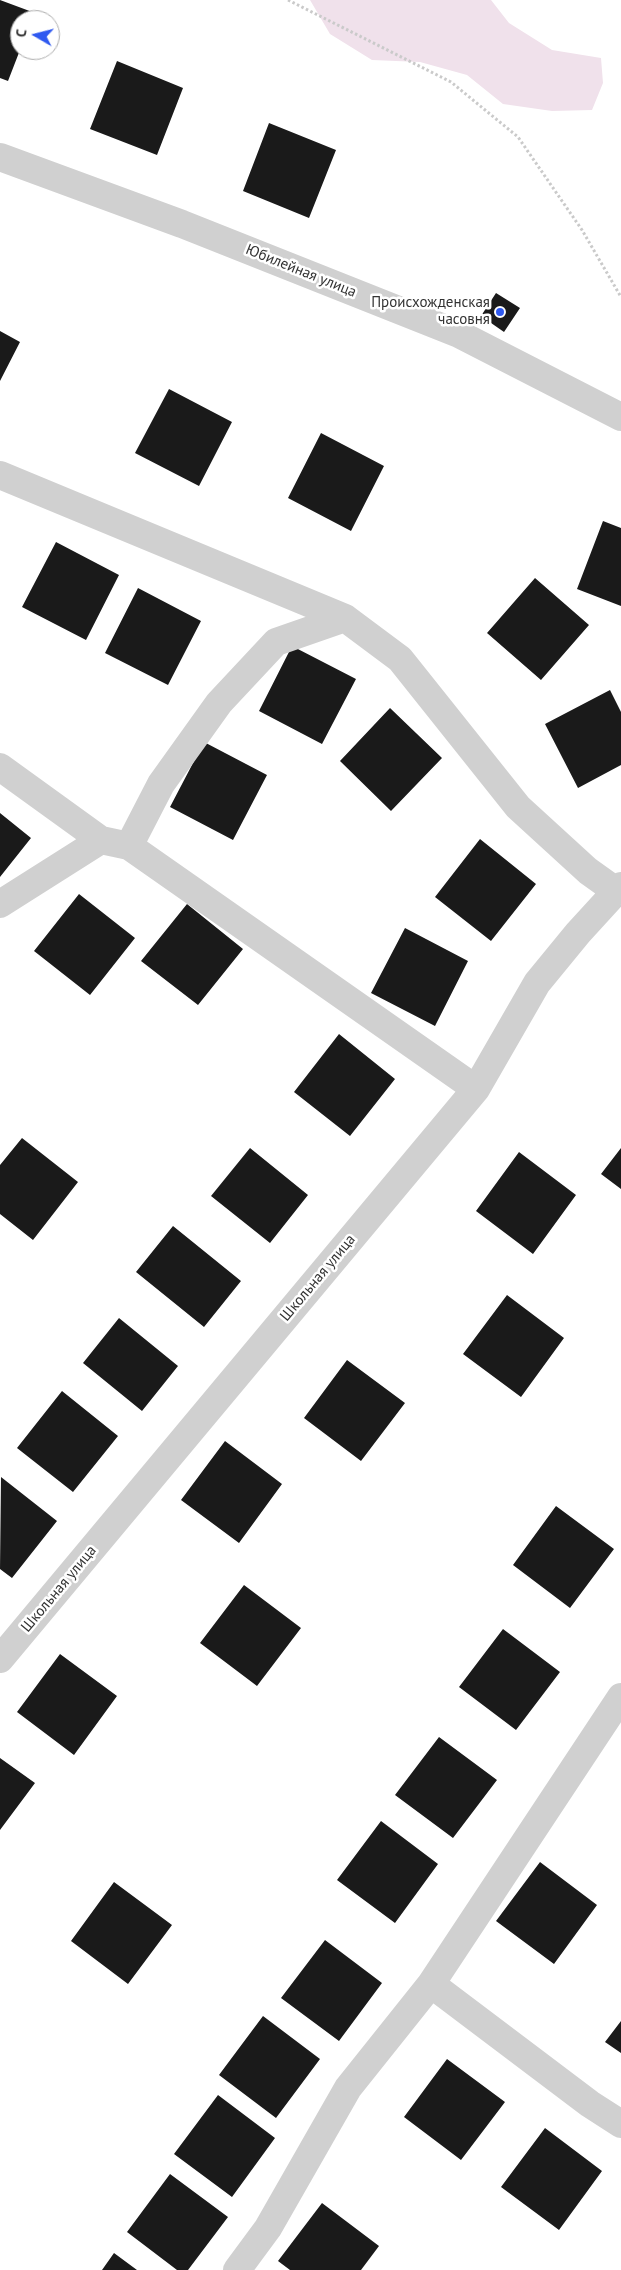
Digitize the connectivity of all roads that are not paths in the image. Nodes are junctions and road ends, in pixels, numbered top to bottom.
1 (0, 157) edge
2 (621, 417) edge
3 (0, 475) edge
4 (345, 618) junction
5 (0, 767) edge
6 (101, 840) junction
7 (129, 846) junction
8 (619, 889) edge
9 (0, 904) edge
10 (476, 1089) junction
11 (0, 1659) edge
12 (621, 1696) edge
13 (431, 1984) junction
14 (621, 2124) edge
15 (237, 2270) edge

1 - 2 street, Юбилейная улица
3 - 4 street
4 - 7 street
4 - 8 street
5 - 6 street
6 - 7 street
6 - 9 street
7 - 10 street
8 - 10 street, Школьная улица
10 - 11 street, Школьная улица
12 - 13 street
13 - 14 street
13 - 15 street

